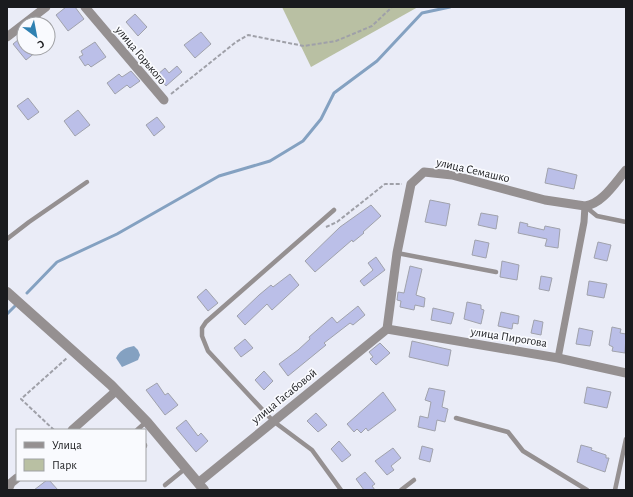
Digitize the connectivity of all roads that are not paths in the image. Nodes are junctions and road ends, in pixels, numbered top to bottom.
1 (46, 7) edge
2 (85, 7) edge
3 (7, 37) edge
4 (164, 100) road end
5 (626, 170) edge
6 (87, 182) dead end
7 (585, 206) junction
8 (334, 210) dead end
9 (626, 222) edge
10 (7, 239) edge
11 (397, 253) junction
12 (496, 272) dead end
13 (7, 292) edge
14 (386, 329) junction
15 (558, 358) junction
16 (626, 373) edge
17 (116, 391) junction
18 (456, 418) dead end
19 (273, 421) junction
20 (147, 422) junction
21 (73, 429) edge
22 (138, 429) edge
23 (626, 439) edge
24 (186, 468) junction
25 (16, 479) edge
26 (414, 480) dead end
27 (165, 485) dead end
28 (201, 486) edge
29 (8, 490) edge
30 (342, 490) edge
31 (401, 490) edge
32 (587, 490) edge
33 (615, 490) edge

1 - 3 street
2 - 4 street, улица Горького
5 - 7 street
6 - 10 lane
7 - 9 lane, улица Семашко
7 - 11 street, улица Семашко
7 - 15 street
8 - 19 lane
11 - 12 lane
11 - 14 street
13 - 17 street
14 - 15 street, улица Пирогова
14 - 19 street, улица Гасабовой
15 - 16 street, улица Пирогова
17 - 20 street
17 - 21 street
18 - 32 lane
19 - 28 street, улица Гасабовой
19 - 30 lane
20 - 22 lane
20 - 24 street
23 - 33 lane
24 - 27 lane
24 - 28 street
25 - 29 street
26 - 31 lane

